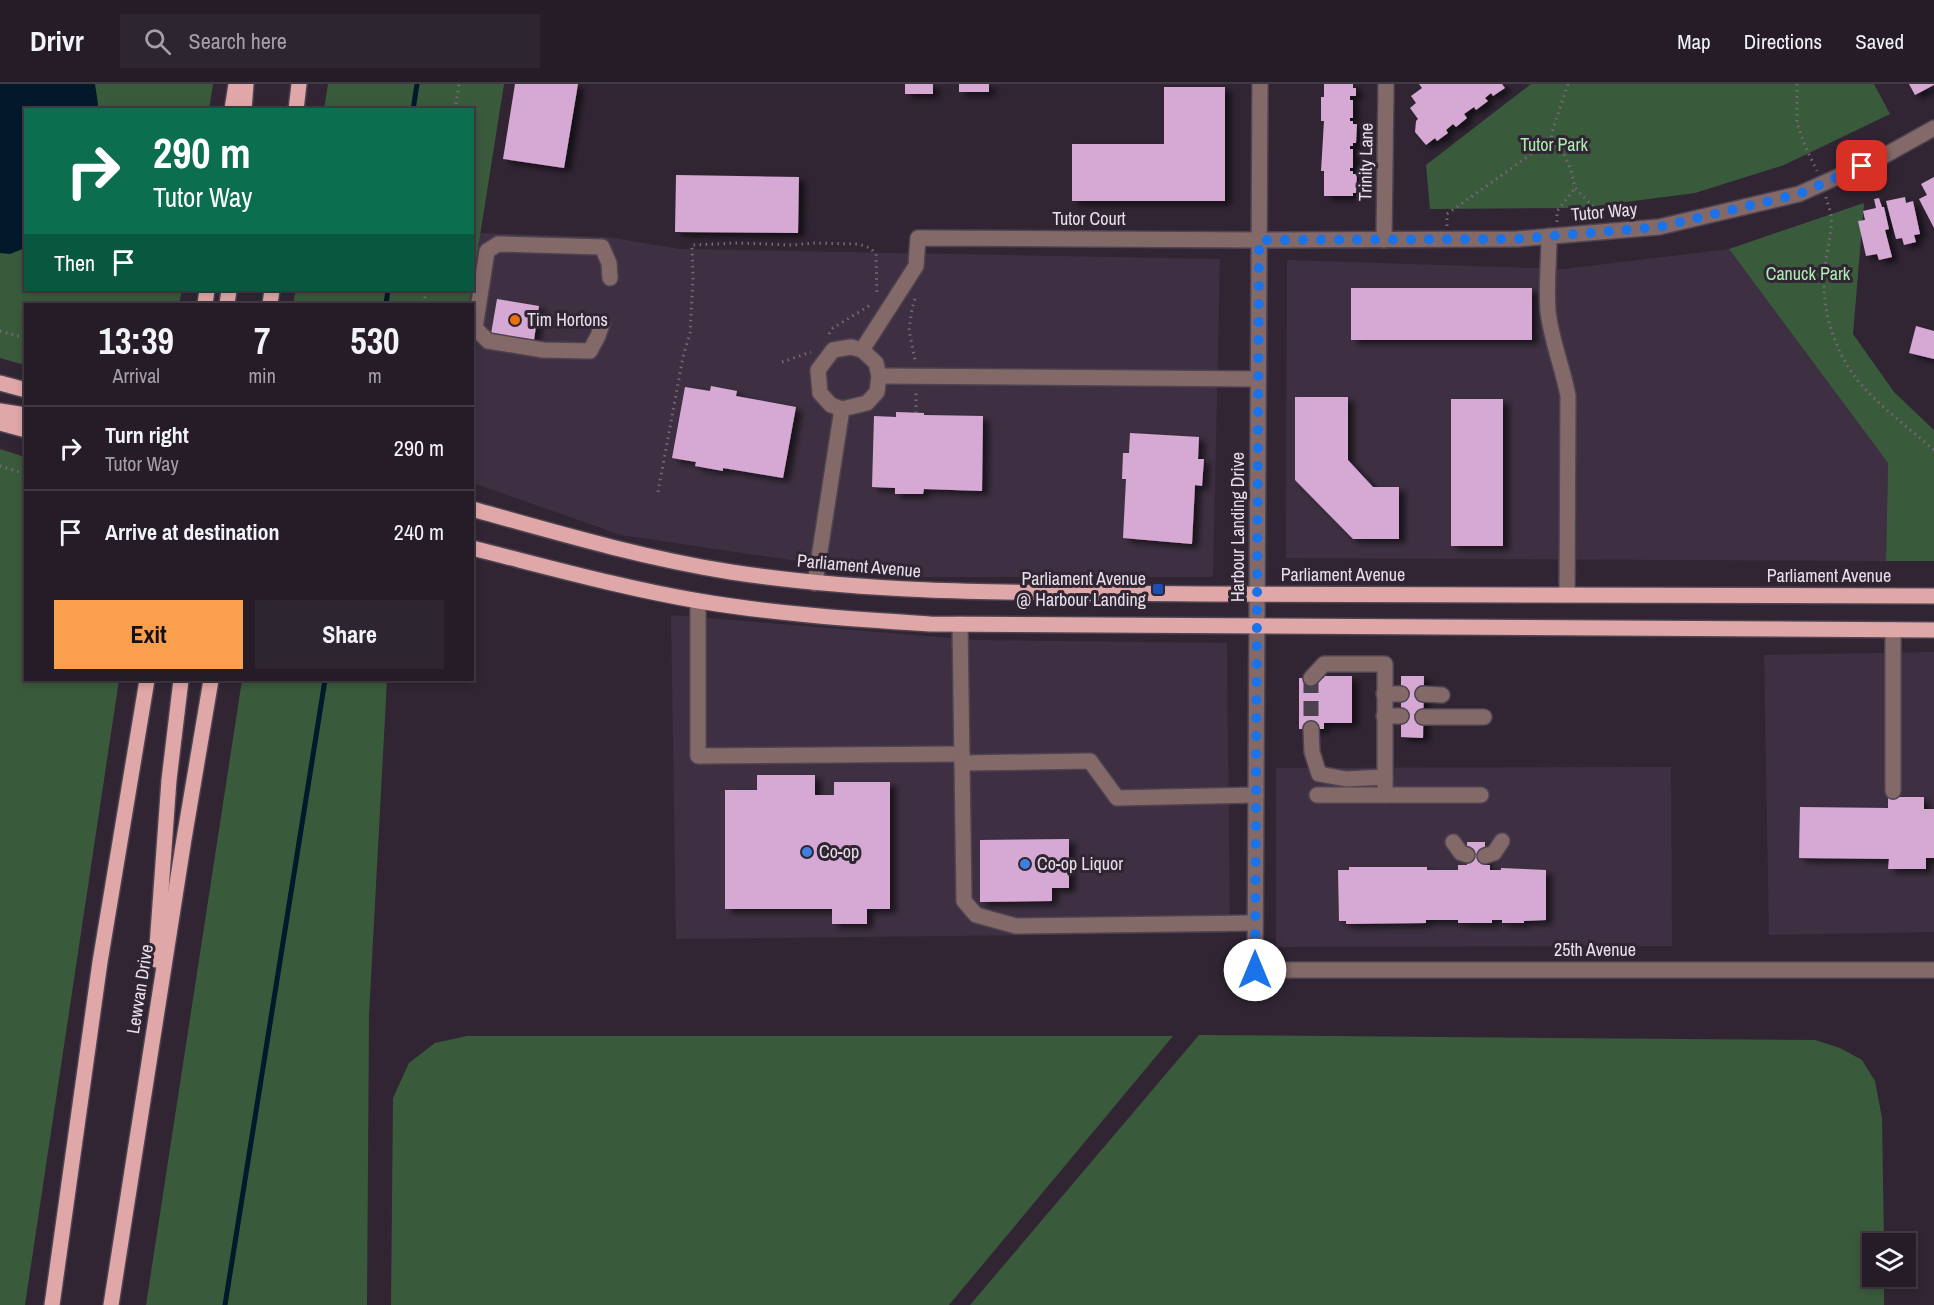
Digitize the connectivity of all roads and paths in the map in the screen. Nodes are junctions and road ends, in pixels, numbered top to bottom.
1 (236, 84) edge
2 (246, 84) edge
3 (299, 84) edge
4 (459, 84) edge
5 (1260, 84) edge
6 (1386, 84) edge
7 (1568, 84) edge
8 (1797, 84) edge
9 (232, 108) edge
10 (244, 108) edge
11 (296, 108) edge
12 (455, 108) edge
13 (1934, 128) edge
14 (1551, 140) junction
15 (1814, 162) dead end
16 (1575, 188) junction
17 (1830, 212) dead end
18 (1614, 231) junction
19 (1554, 236) junction
20 (1259, 240) junction
21 (1384, 240) junction
22 (1447, 240) junction
23 (916, 266) junction
24 (610, 278) dead end
25 (602, 324) dead end
26 (0, 331) edge
27 (828, 335) dead end
28 (24, 337) edge
29 (862, 350) junction
30 (813, 351) dead end
31 (782, 362) dead end
32 (916, 375) junction
33 (879, 376) junction
34 (1258, 379) junction
35 (0, 383) edge
36 (24, 389) edge
37 (0, 394) edge
38 (24, 397) edge
39 (842, 409) junction
40 (0, 411) edge
41 (916, 413) dead end
42 (24, 415) edge
43 (0, 423) edge
44 (24, 429) edge
45 (1934, 450) edge
46 (0, 466) edge
47 (24, 473) edge
48 (658, 492) dead end
49 (474, 510) edge
50 (474, 549) edge
51 (815, 583) junction
52 (1257, 594) junction
53 (1567, 595) junction
54 (1934, 596) edge
55 (698, 601) junction
56 (960, 624) junction
57 (1257, 627) junction
58 (1893, 630) junction
59 (1934, 630) edge
60 (1311, 678) dead end
61 (147, 681) edge
62 (181, 681) edge
63 (211, 681) edge
64 (1384, 694) junction
65 (1401, 694) dead end
66 (1423, 694) dead end
67 (1442, 694) dead end
68 (1384, 716) junction
69 (1401, 716) dead end
70 (1423, 717) dead end
71 (1484, 717) dead end
72 (1311, 729) tunnel mouth
73 (962, 759) junction
74 (1385, 777) junction
75 (1893, 791) dead end
76 (1256, 795) junction
77 (1317, 795) dead end
78 (1385, 795) junction
79 (1481, 795) dead end
80 (1502, 841) dead end
81 (1453, 842) dead end
82 (1467, 855) dead end
83 (1485, 856) dead end
84 (1255, 923) junction
85 (1255, 970) joint
86 (1934, 970) edge
87 (148, 1065) junction
88 (52, 1305) edge
89 (111, 1305) edge

1 - 9 main road
2 - 10 main road
3 - 11 main road
4 - 12 path
5 - 20 street, Harbour Landing Drive
6 - 21 street, Trinity Lane
7 - 14 path
8 - 15 path
13 - 18 street, Tutor Way
14 - 16 path
14 - 22 path
16 - 18 path
16 - 19 path
17 - 45 path
18 - 19 street, Tutor Way
19 - 22 street, Tutor Way
19 - 53 street
20 - 21 street, Tutor Way
20 - 23 street, Tutor Court
20 - 34 street, Harbour Landing Drive
21 - 22 street, Tutor Way
23 - 29 street
23 - 32 path
24 - 25 street
26 - 28 path
27 - 48 path
29 - 33 street
29 - 39 street
30 - 31 path
32 - 33 street
32 - 34 street
32 - 41 path
33 - 39 street
34 - 52 street, Harbour Landing Drive
35 - 36 main road
37 - 38 main road
39 - 51 street
40 - 42 main road
43 - 44 main road
46 - 47 path
49 - 51 main road, Parliament Avenue
50 - 55 main road
51 - 52 main road, Parliament Avenue
52 - 53 main road, Parliament Avenue
52 - 57 street, Harbour Landing Drive
53 - 54 main road, Parliament Avenue
55 - 56 main road
55 - 73 street
56 - 57 main road
56 - 73 street
57 - 58 main road
57 - 76 street, Harbour Landing Drive
58 - 59 main road
58 - 75 street
60 - 64 street
61 - 88 main road
62 - 87 main road
63 - 87 main road, Lewvan Drive
64 - 65 street
64 - 68 street
66 - 67 street
68 - 69 street
68 - 74 street
70 - 71 street
72 - 74 street
73 - 76 street
73 - 84 street
74 - 78 street
76 - 84 street, Harbour Landing Drive
77 - 78 street
78 - 79 street
80 - 83 street
81 - 82 street
84 - 85 street, Harbour Landing Drive
85 - 86 street, 25th Avenue
87 - 89 main road, Lewvan Drive

